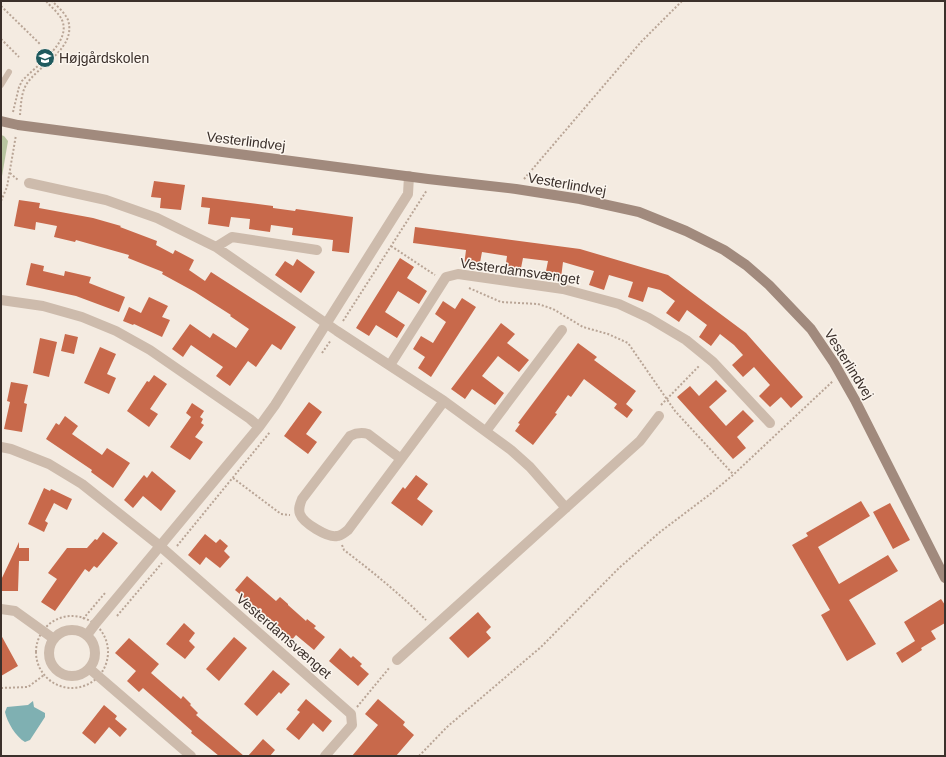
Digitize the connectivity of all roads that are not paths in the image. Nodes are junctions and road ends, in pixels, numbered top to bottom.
1 (9, 72) dead end
2 (1, 85) edge
3 (10, 123) edge
4 (409, 176) junction
5 (29, 183) dead end
6 (216, 247) junction
7 (316, 250) dead end
8 (1, 300) edge
9 (327, 324) junction
10 (562, 330) dead end
11 (390, 365) junction
12 (444, 401) junction
13 (659, 416) road end
14 (770, 423) dead end
15 (260, 427) junction
16 (486, 431) junction
17 (1, 447) edge
18 (401, 459) junction
19 (566, 508) junction
20 (160, 546) junction
21 (945, 578) edge
22 (1, 609) edge
23 (87, 635) junction
24 (54, 639) junction
25 (397, 660) road end
26 (90, 668) junction
27 (191, 756) edge
28 (325, 756) edge

1 - 2 lane
3 - 4 street, Vesterlindvej
4 - 9 street
4 - 21 street, Vesterlindvej
5 - 6 street
6 - 7 street
6 - 9 street
8 - 15 street
9 - 11 street
9 - 15 street
10 - 16 street
11 - 12 street
11 - 14 street, Vesterdamsvænget
12 - 16 street
12 - 18 street
13 - 19 street
15 - 20 street
16 - 19 street
17 - 20 street, Vesterdamsvænget
18 - 18 street
19 - 25 street
20 - 23 street
20 - 28 street, Vesterdamsvænget
22 - 24 street
23 - 24 street
23 - 26 street
24 - 26 street
26 - 27 street

